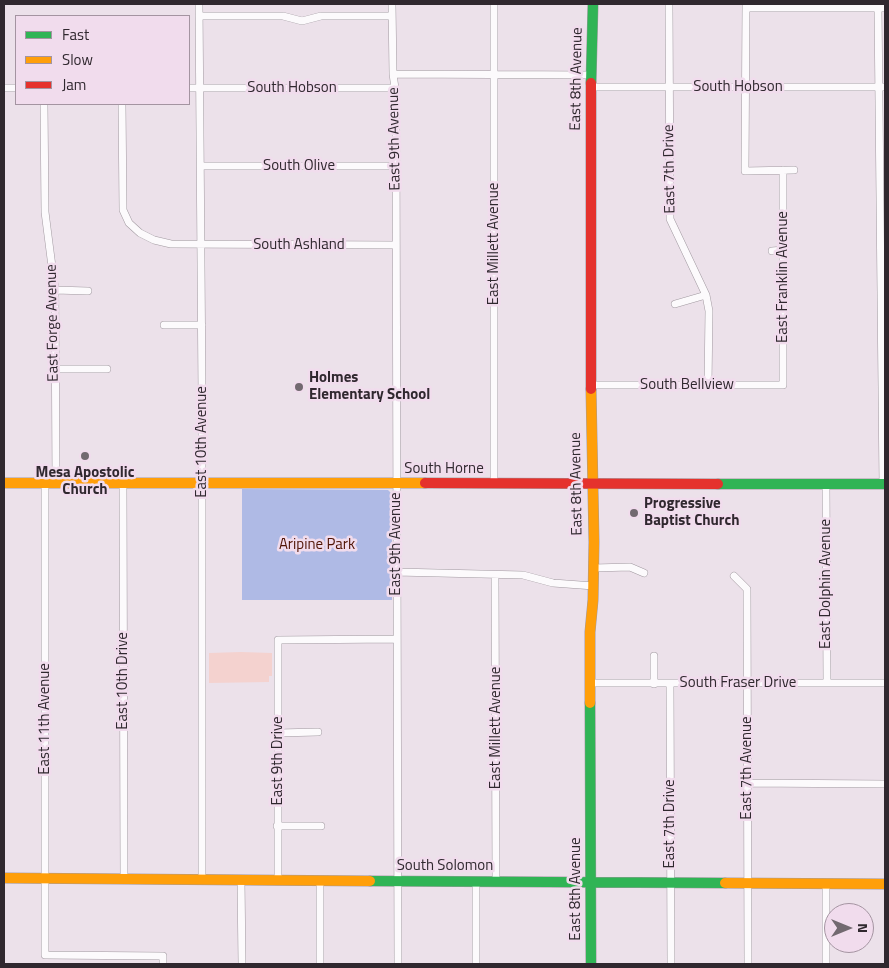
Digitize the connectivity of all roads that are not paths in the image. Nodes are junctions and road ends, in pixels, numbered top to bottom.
1 (199, 4) edge
2 (392, 4) edge
3 (494, 4) edge
4 (592, 4) edge
5 (669, 4) edge
6 (746, 6) edge
7 (882, 8) edge
8 (200, 16) junction
9 (392, 16) junction
10 (393, 74) junction
11 (494, 75) junction
12 (592, 75) junction
13 (590, 87) junction
14 (746, 87) junction
15 (882, 87) edge
16 (190, 88) edge
17 (200, 88) junction
18 (395, 88) junction
19 (669, 88) junction
20 (44, 105) edge
21 (122, 105) edge
22 (201, 166) junction
23 (396, 166) junction
24 (783, 170) junction
25 (794, 170) dead end
26 (883, 220) edge
27 (202, 245) junction
28 (396, 246) junction
29 (783, 250) junction
30 (772, 251) dead end
31 (54, 290) junction
32 (88, 290) dead end
33 (706, 295) junction
34 (675, 304) dead end
35 (164, 325) dead end
36 (202, 325) junction
37 (54, 368) junction
38 (107, 368) dead end
39 (783, 384) joint
40 (591, 385) junction
41 (708, 385) junction
42 (884, 386) edge
43 (4, 483) edge
44 (50, 483) junction
45 (123, 483) junction
46 (202, 483) junction
47 (494, 483) junction
48 (396, 484) junction
49 (592, 484) junction
50 (826, 484) junction
51 (884, 484) edge
52 (594, 568) junction
53 (396, 572) junction
54 (644, 573) dead end
55 (495, 575) junction
56 (734, 576) dead end
57 (594, 586) junction
58 (396, 639) junction
59 (654, 656) dead end
60 (590, 683) junction
61 (827, 683) junction
62 (885, 683) edge
63 (654, 684) junction
64 (670, 684) junction
65 (747, 684) junction
66 (318, 732) dead end
67 (278, 733) junction
68 (746, 783) junction
69 (885, 784) edge
70 (277, 826) junction
71 (320, 826) dead end
72 (4, 878) edge
73 (45, 879) junction
74 (124, 879) junction
75 (202, 880) junction
76 (241, 880) junction
77 (278, 881) junction
78 (320, 881) junction
79 (397, 881) junction
80 (476, 882) junction
81 (496, 882) junction
82 (591, 882) junction
83 (670, 882) junction
84 (747, 882) junction
85 (826, 884) junction
86 (885, 884) edge
87 (163, 964) edge
88 (242, 964) edge
89 (320, 964) edge
90 (398, 964) edge
91 (476, 964) edge
92 (591, 964) edge
93 (671, 964) edge
94 (748, 964) edge
95 (826, 964) edge

1 - 8 street, East 10th Avenue
2 - 9 street, East 9th Avenue
3 - 11 street, East Millett Avenue
4 - 12 street, East 8th Avenue
5 - 19 street, East 7th Drive
6 - 7 street
6 - 14 street
7 - 15 street
8 - 9 street
8 - 17 street, East 10th Avenue
9 - 10 street, East 9th Avenue
10 - 11 street
10 - 18 street, East 9th Avenue
11 - 12 street
11 - 47 street, East Millett Avenue
12 - 13 street, East 8th Avenue
13 - 19 street, South Hobson
13 - 40 street, East 8th Avenue
14 - 15 street, South Hobson
14 - 19 street, South Hobson
14 - 24 street
15 - 26 street
16 - 17 street, South Hobson
17 - 18 street, South Hobson
17 - 22 street, East 10th Avenue
18 - 23 street, East 9th Avenue
19 - 33 street, East 7th Drive
20 - 31 street, East Forge Avenue
21 - 27 street
22 - 23 street, South Olive
22 - 27 street, East 10th Avenue
23 - 28 street, East 9th Avenue
24 - 25 street
24 - 29 street, East Franklin Avenue
26 - 42 street
27 - 28 street, South Ashland
27 - 36 street, East 10th Avenue
28 - 48 street, East 9th Avenue
29 - 30 street
29 - 39 street, East Franklin Avenue
31 - 32 street
31 - 37 street, East Forge Avenue
33 - 34 street
33 - 41 street, East 7th Drive
35 - 36 street
36 - 46 street, East 10th Avenue
37 - 38 street
37 - 44 street, East Forge Avenue
39 - 41 street, South Bellview
40 - 41 street, South Bellview
40 - 49 street, East 8th Avenue
42 - 51 street
43 - 44 street, South Horne
44 - 45 street, South Horne
44 - 73 street, East 11th Avenue
45 - 46 street, South Horne
45 - 74 street, East 10th Drive
46 - 48 street, South Horne
46 - 75 street, East 10th Avenue
47 - 48 street, South Horne
47 - 49 street, South Horne
48 - 53 street, East 9th Avenue
49 - 50 street, South Horne
49 - 52 street, East 8th Avenue
50 - 51 street, South Horne
50 - 61 street, East Dolphin Avenue
52 - 54 street
52 - 57 street, East 8th Avenue
53 - 55 street
53 - 58 street, East 9th Avenue
55 - 57 street
55 - 81 street, East Millett Avenue
56 - 65 street, East 7th Avenue
57 - 60 street, East 8th Avenue
58 - 67 street, East 9th Drive
58 - 79 street, East 9th Avenue
59 - 63 street
60 - 63 street, South Fraser Drive
60 - 82 street, East 8th Avenue
61 - 62 street, South Fraser Drive
61 - 65 street, South Fraser Drive
63 - 64 street, South Fraser Drive
64 - 65 street, South Fraser Drive
64 - 83 street, East 7th Drive
65 - 68 street, East 7th Avenue
66 - 67 street
67 - 70 street, East 9th Drive
68 - 69 street
68 - 84 street, East 7th Avenue
70 - 71 street
70 - 77 street, East 9th Drive
72 - 73 street, South Solomon
73 - 74 street, South Solomon
73 - 87 street, East 11th Avenue
74 - 75 street, South Solomon
75 - 76 street, South Solomon
76 - 77 street, South Solomon
76 - 88 street
77 - 78 street, South Solomon
78 - 79 street, South Solomon
78 - 89 street
79 - 80 street, South Solomon
79 - 90 street, East 9th Avenue
80 - 81 street, South Solomon
80 - 91 street
81 - 82 street, South Solomon
82 - 83 street, South Solomon
82 - 92 street, East 8th Avenue
83 - 84 street, South Solomon
83 - 93 street, East 7th Drive
84 - 85 street, South Solomon
84 - 94 street, East 7th Avenue
85 - 86 street, South Solomon
85 - 95 street

